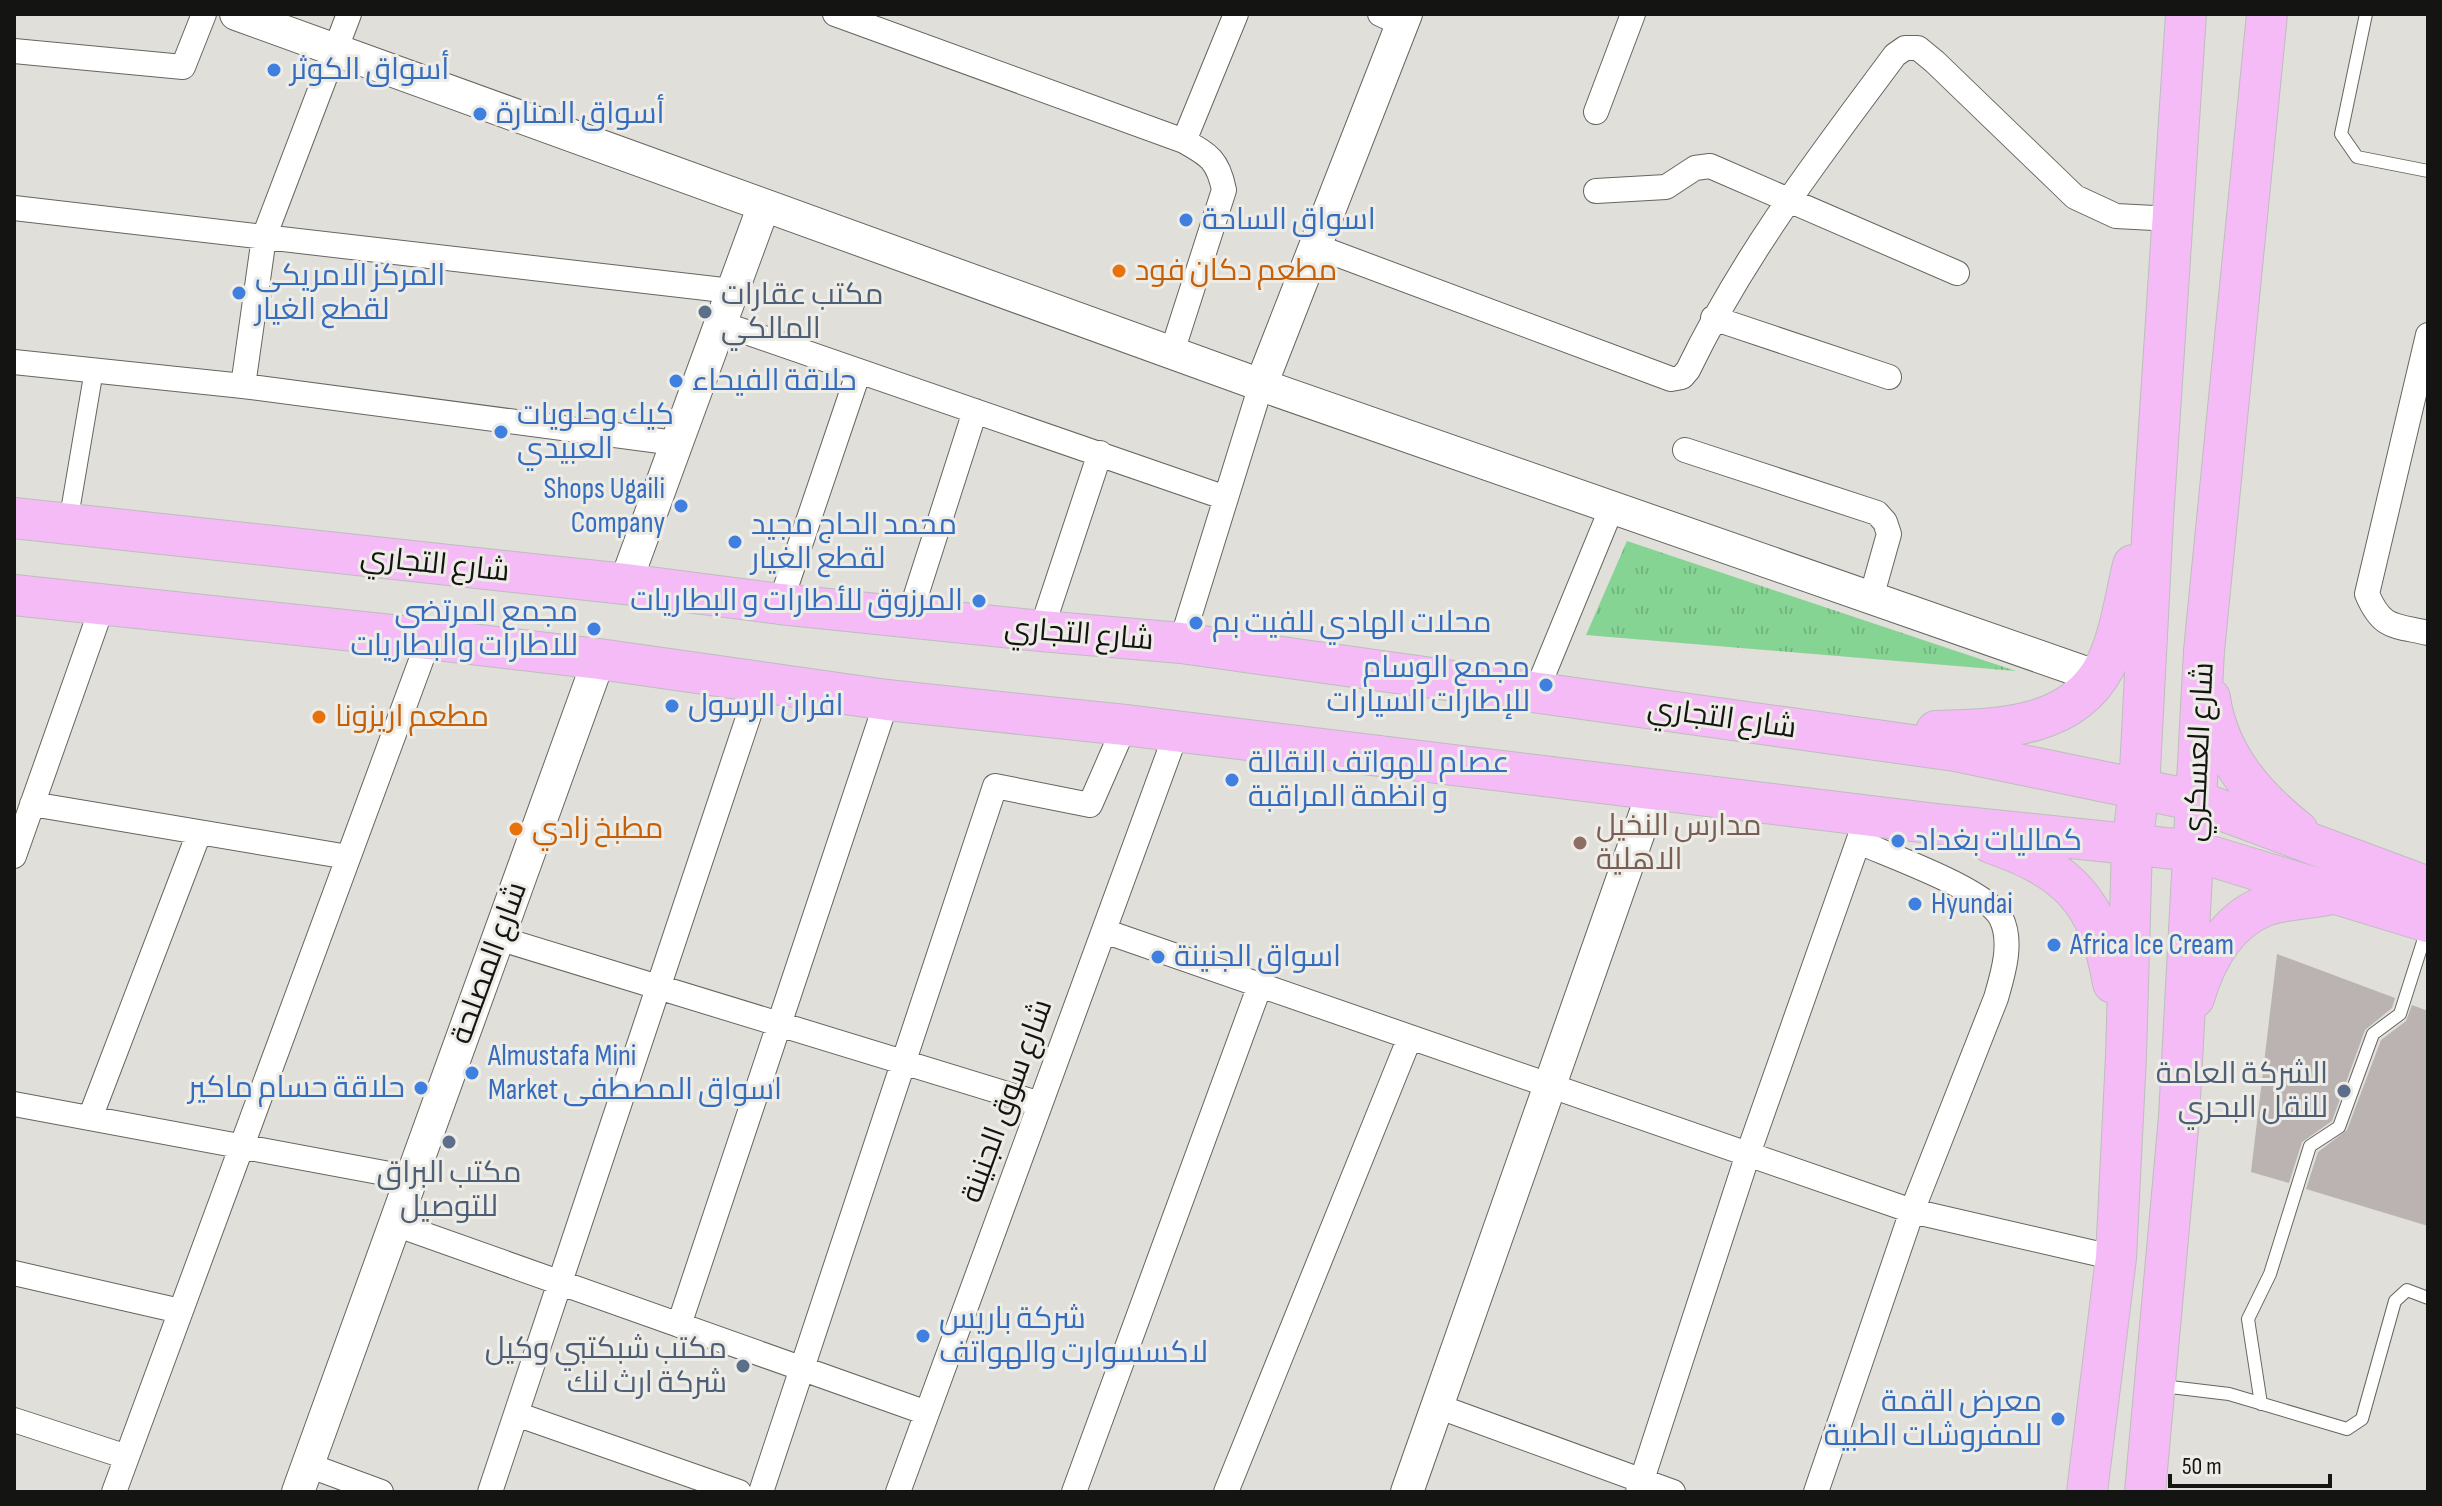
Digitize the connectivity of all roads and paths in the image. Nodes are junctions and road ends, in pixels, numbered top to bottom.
1 (204, 14) edge
2 (236, 14) edge
3 (349, 14) edge
4 (835, 14) edge
5 (1236, 14) edge
6 (1633, 14) edge
7 (2186, 14) edge
8 (2267, 14) edge
9 (2366, 14) edge
10 (1396, 17) edge
11 (334, 50) junction
12 (14, 51) edge
13 (1596, 112) dead end
14 (1184, 141) junction
15 (2428, 171) edge
16 (1596, 191) dead end
17 (1788, 198) junction
18 (764, 205) junction
19 (14, 208) edge
20 (2173, 219) junction
21 (264, 237) junction
22 (1315, 246) junction
23 (1957, 273) dead end
24 (732, 291) junction
25 (1713, 318) junction
26 (720, 323) junction
27 (2428, 335) edge
28 (1172, 352) junction
29 (14, 362) edge
30 (94, 370) junction
31 (859, 371) junction
32 (1889, 377) dead end
33 (1261, 385) junction
34 (243, 386) junction
35 (975, 411) junction
36 (2417, 422) edge
37 (675, 443) junction
38 (1685, 450) dead end
39 (1100, 453) junction
40 (2157, 468) junction
41 (1226, 498) junction
42 (1612, 507) junction
43 (14, 518) edge
44 (68, 523) junction
45 (625, 584) junction
46 (14, 595) edge
47 (1871, 598) junction
48 (103, 604) junction
49 (780, 604) junction
50 (909, 617) junction
51 (1041, 631) junction
52 (2428, 633) edge
53 (429, 639) junction
54 (1181, 643) junction
55 (2204, 651) junction
56 (599, 659) junction
57 (2098, 677) junction
58 (760, 682) junction
59 (1536, 692) junction
60 (887, 700) junction
61 (1125, 725) junction
62 (1177, 731) junction
63 (1840, 734) junction
64 (1654, 789) junction
65 (2139, 790) junction
66 (2197, 801) junction
67 (32, 804) junction
68 (1930, 823) junction
69 (1863, 828) junction
70 (199, 833) junction
71 (2132, 845) junction
72 (2194, 851) junction
73 (14, 856) edge
74 (348, 857) junction
75 (2339, 874) junction
76 (2428, 887) edge
77 (2428, 924) edge
78 (1104, 931) junction
79 (498, 938) junction
80 (1260, 985) junction
81 (659, 986) junction
82 (780, 1023) junction
83 (1410, 1037) junction
84 (2126, 1056) junction
85 (904, 1062) junction
86 (1550, 1085) junction
87 (14, 1104) edge
88 (1040, 1104) junction
89 (2179, 1117) junction
90 (90, 1118) junction
91 (242, 1146) junction
92 (1748, 1154) junction
93 (411, 1178) junction
94 (1912, 1211) junction
95 (395, 1224) junction
96 (2116, 1258) junction
97 (14, 1273) edge
98 (559, 1283) junction
99 (2428, 1298) edge
100 (180, 1311) junction
101 (679, 1325) junction
102 (802, 1369) junction
103 (2155, 1385) junction
104 (2261, 1404) junction
105 (1437, 1406) junction
106 (927, 1413) junction
107 (516, 1414) junction
108 (14, 1420) edge
109 (127, 1457) junction
110 (303, 1478) edge
111 (1640, 1487) edge
112 (114, 1492) edge
113 (381, 1492) edge
114 (490, 1492) edge
115 (739, 1492) edge
116 (761, 1492) edge
117 (898, 1492) edge
118 (1074, 1492) edge
119 (1226, 1492) edge
120 (1407, 1492) edge
121 (1673, 1492) edge
122 (1816, 1492) edge
123 (2087, 1492) edge
124 (2145, 1492) edge

1 - 12 street
2 - 11 street
3 - 11 street
4 - 14 street
5 - 14 street
6 - 13 street
7 - 20 main road, شارع العسكري
8 - 55 main road, شارع العسكري
9 - 15 lane
10 - 22 street
11 - 18 street
11 - 21 street
14 - 28 street
16 - 17 street
17 - 20 street
17 - 23 street
17 - 25 street
18 - 24 street
18 - 28 street
19 - 21 street
20 - 40 main road, شارع العسكري
21 - 24 street
21 - 34 street
22 - 25 street
22 - 33 street
24 - 26 street
25 - 32 street
26 - 31 street
26 - 37 street
27 - 36 street
28 - 33 street
29 - 30 street
30 - 34 street
30 - 44 street
31 - 35 street
31 - 49 street
33 - 41 street
33 - 42 street
34 - 37 street
35 - 39 street
35 - 50 street
36 - 52 street
37 - 45 street
38 - 47 street
39 - 41 street
39 - 51 street
40 - 57 main road
40 - 65 main road, شارع العسكري
41 - 54 street
42 - 47 street
42 - 59 street
43 - 44 main road, شارع التجاري
44 - 45 main road, شارع التجاري
45 - 49 main road, شارع التجاري
46 - 48 main road
47 - 57 street
48 - 53 main road
48 - 67 street
49 - 50 main road, شارع التجاري
50 - 51 main road, شارع التجاري
51 - 54 main road, شارع التجاري
53 - 56 main road
53 - 74 street
54 - 59 main road, شارع التجاري
55 - 66 main road, شارع العسكري
55 - 75 main road
56 - 58 main road
56 - 79 street, شارع المصلحة
57 - 63 main road
58 - 60 main road
58 - 81 street
59 - 63 main road, شارع التجاري
60 - 61 main road
60 - 82 street
61 - 62 main road
61 - 85 street
62 - 64 main road
62 - 78 street, شارع سوق الجنينة
63 - 65 main road, شارع التجاري
64 - 69 main road
64 - 86 street
65 - 66 main road, شارع التجاري
65 - 71 main road, شارع العسكري
66 - 72 main road, شارع العسكري
66 - 75 main road, شارع التجاري
67 - 70 street
67 - 73 street
68 - 69 main road
68 - 71 main road
68 - 84 main road
69 - 92 street
69 - 94 street
70 - 74 street
70 - 90 street
71 - 72 main road
71 - 84 main road, شارع العسكري
72 - 75 main road
72 - 89 main road, شارع العسكري
74 - 91 street
75 - 76 main road
75 - 77 main road
75 - 89 main road
77 - 104 lane
78 - 80 street
78 - 88 street, شارع سوق الجنينة
79 - 81 street
79 - 93 street, شارع المصلحة
80 - 83 street
80 - 118 street
81 - 82 street
81 - 98 street
82 - 85 street
82 - 101 street
83 - 86 street
83 - 119 street
84 - 96 main road, شارع العسكري
85 - 88 street
85 - 102 street
86 - 92 street
86 - 105 street
87 - 90 street
88 - 106 street, شارع سوق الجنينة
89 - 103 main road, شارع العسكري
90 - 91 street
91 - 93 street
91 - 100 street
92 - 94 street
92 - 111 street
93 - 95 street, شارع المصلحة
94 - 96 street
94 - 122 street
95 - 98 street
95 - 110 street, شارع المصلحة
96 - 123 main road, شارع العسكري
97 - 100 street
98 - 101 street
98 - 107 street
99 - 104 lane
100 - 109 street
101 - 102 street
102 - 106 street
102 - 116 street
103 - 104 lane
103 - 124 main road, شارع العسكري
105 - 111 street
105 - 120 street
106 - 117 street, شارع سوق الجنينة
107 - 114 street
107 - 115 street
108 - 109 street
109 - 112 street
110 - 113 street
111 - 121 street

